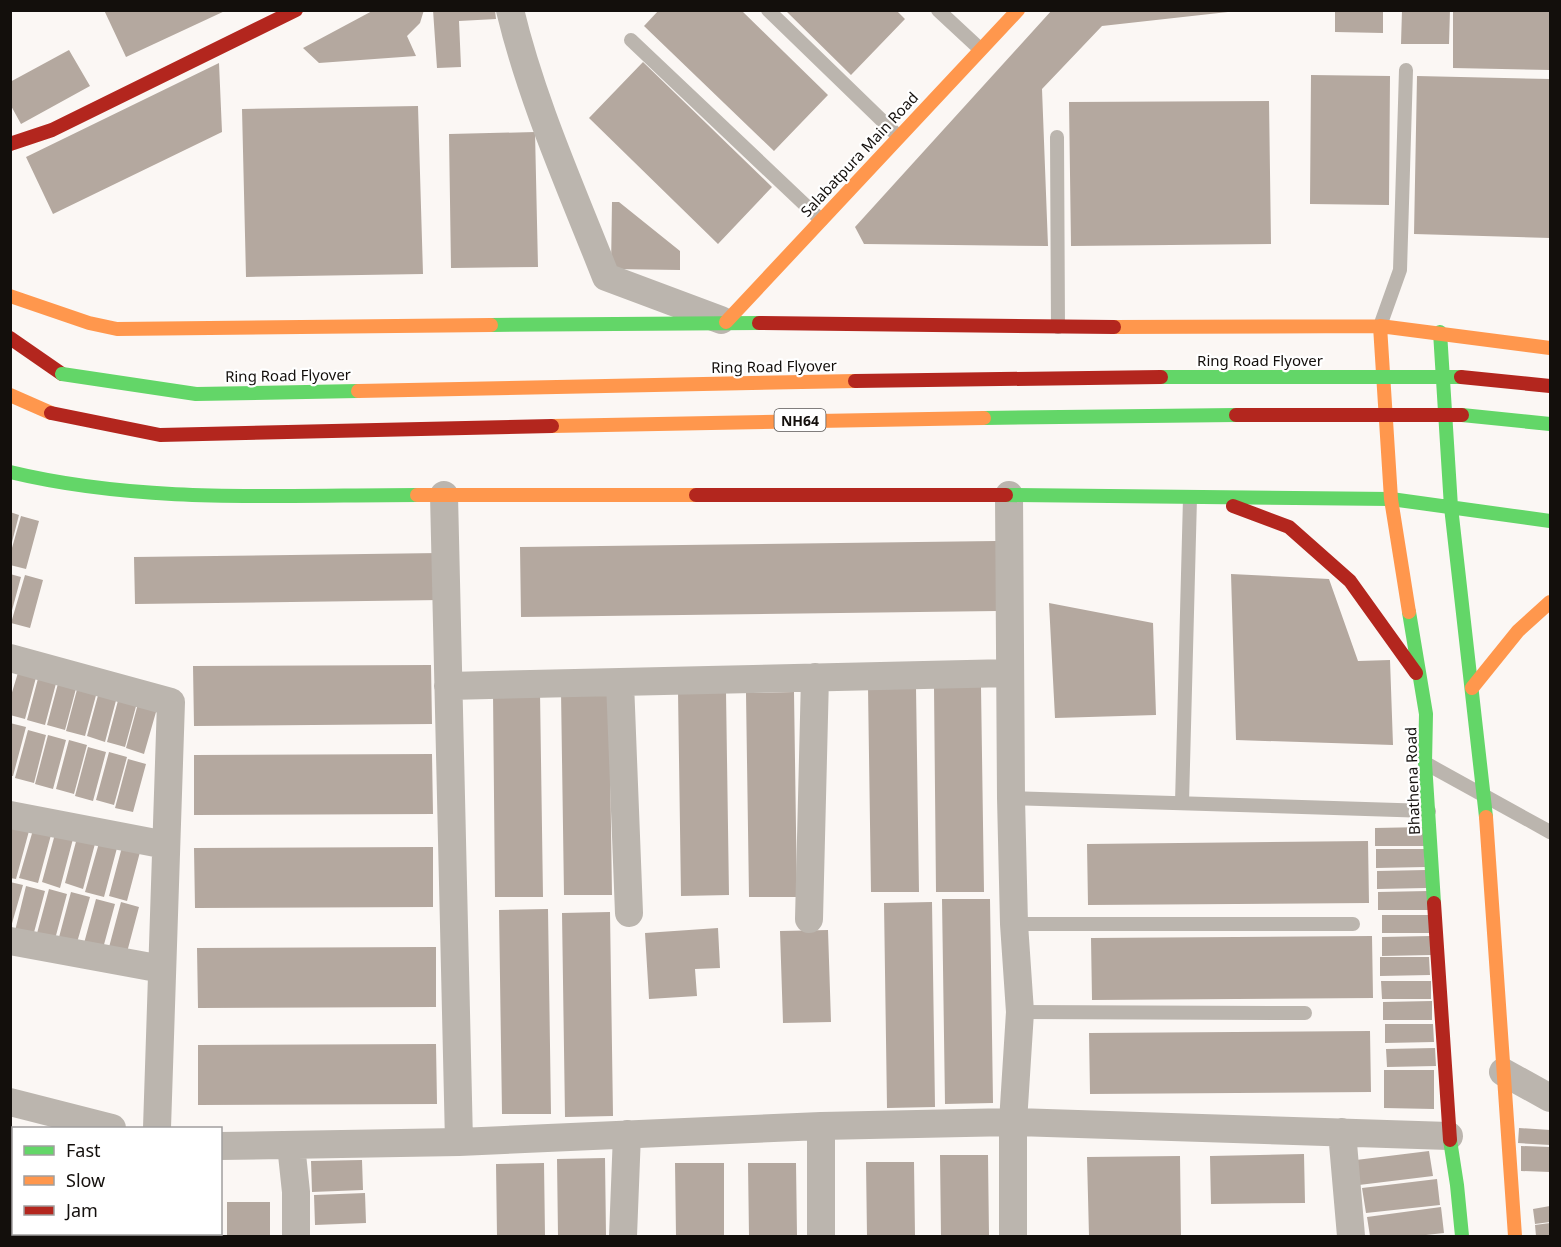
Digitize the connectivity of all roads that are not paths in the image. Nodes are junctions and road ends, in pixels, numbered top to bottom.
1 (296, 10) edge
2 (510, 10) edge
3 (768, 10) edge
4 (938, 10) edge
5 (1018, 10) edge
6 (631, 40) dead end
7 (980, 49) junction
8 (1406, 70) dead end
9 (898, 136) junction
10 (1057, 137) dead end
11 (10, 144) edge
12 (821, 220) junction
13 (10, 296) edge
14 (726, 322) junction
15 (1380, 326) junction
16 (1058, 327) junction
17 (1440, 332) junction
18 (10, 338) edge
19 (1551, 348) edge
20 (1551, 386) edge
21 (10, 395) edge
22 (1551, 424) edge
23 (10, 472) edge
24 (444, 495) junction
25 (1009, 495) junction
26 (1190, 498) junction
27 (1211, 498) junction
28 (1391, 499) junction
29 (1451, 507) junction
30 (1551, 521) edge
31 (1551, 602) edge
32 (10, 658) edge
33 (1010, 673) junction
34 (815, 677) junction
35 (1420, 679) junction
36 (620, 682) junction
37 (448, 686) junction
38 (1472, 688) junction
39 (1425, 763) junction
40 (1484, 795) junction
41 (1011, 798) junction
42 (1182, 803) junction
43 (1429, 811) junction
44 (10, 815) edge
45 (1551, 832) edge
46 (166, 845) junction
47 (629, 913) dead end
48 (809, 919) dead end
49 (1014, 924) junction
50 (1353, 924) dead end
51 (10, 941) edge
52 (162, 969) junction
53 (1020, 1012) junction
54 (1305, 1013) dead end
55 (1503, 1072) junction
56 (1551, 1098) edge
57 (10, 1102) edge
58 (1012, 1122) junction
59 (82, 1125) edge
60 (821, 1126) junction
61 (102, 1127) edge
62 (157, 1127) edge
63 (1342, 1132) junction
64 (627, 1134) junction
65 (1449, 1136) junction
66 (459, 1142) junction
67 (291, 1144) junction
68 (222, 1146) edge
69 (296, 1236) edge
70 (623, 1236) edge
71 (821, 1236) edge
72 (1012, 1236) edge
73 (1351, 1236) edge
74 (1461, 1236) edge
75 (1515, 1236) edge

1 - 11 main road
2 - 14 street
3 - 9 lane
4 - 7 lane
5 - 7 main road, Salabatpura Main Road
6 - 12 lane
7 - 9 main road, Salabatpura Main Road
8 - 15 lane
9 - 12 main road, Salabatpura Main Road
10 - 16 lane
12 - 14 main road, Salabatpura Main Road
13 - 14 main road
14 - 16 main road
15 - 16 main road
15 - 17 main road
15 - 28 main road, Bhathena Road
17 - 19 main road
17 - 29 main road
18 - 20 main road, Ring Road Flyover, bridge
21 - 22 main road, NH64, bridge
23 - 24 main road
24 - 25 main road
24 - 37 street
25 - 26 main road
25 - 33 street
26 - 27 main road
26 - 42 lane
27 - 28 main road
27 - 35 main road
28 - 29 main road
28 - 35 main road, Bhathena Road
29 - 30 main road
29 - 38 main road
31 - 38 main road
32 - 46 street
33 - 34 street
33 - 41 street
34 - 36 street
34 - 48 street
35 - 39 main road, Bhathena Road
36 - 37 street
36 - 47 street
37 - 66 street
38 - 40 main road
39 - 40 lane
39 - 43 main road, Bhathena Road
40 - 45 lane
40 - 55 main road
41 - 42 lane
41 - 49 street
42 - 43 lane
43 - 65 main road, Bhathena Road
44 - 46 street
46 - 52 street
49 - 50 lane
49 - 53 street
51 - 52 street
52 - 62 street
53 - 54 lane
53 - 58 street
55 - 56 street
55 - 75 main road
57 - 59 street
58 - 60 street
58 - 63 street
58 - 72 street
59 - 61 street
60 - 64 street
60 - 71 street
63 - 65 street
63 - 73 street
64 - 66 street
64 - 70 street
65 - 74 main road, Bhathena Road
66 - 67 street
67 - 68 street
67 - 69 street

